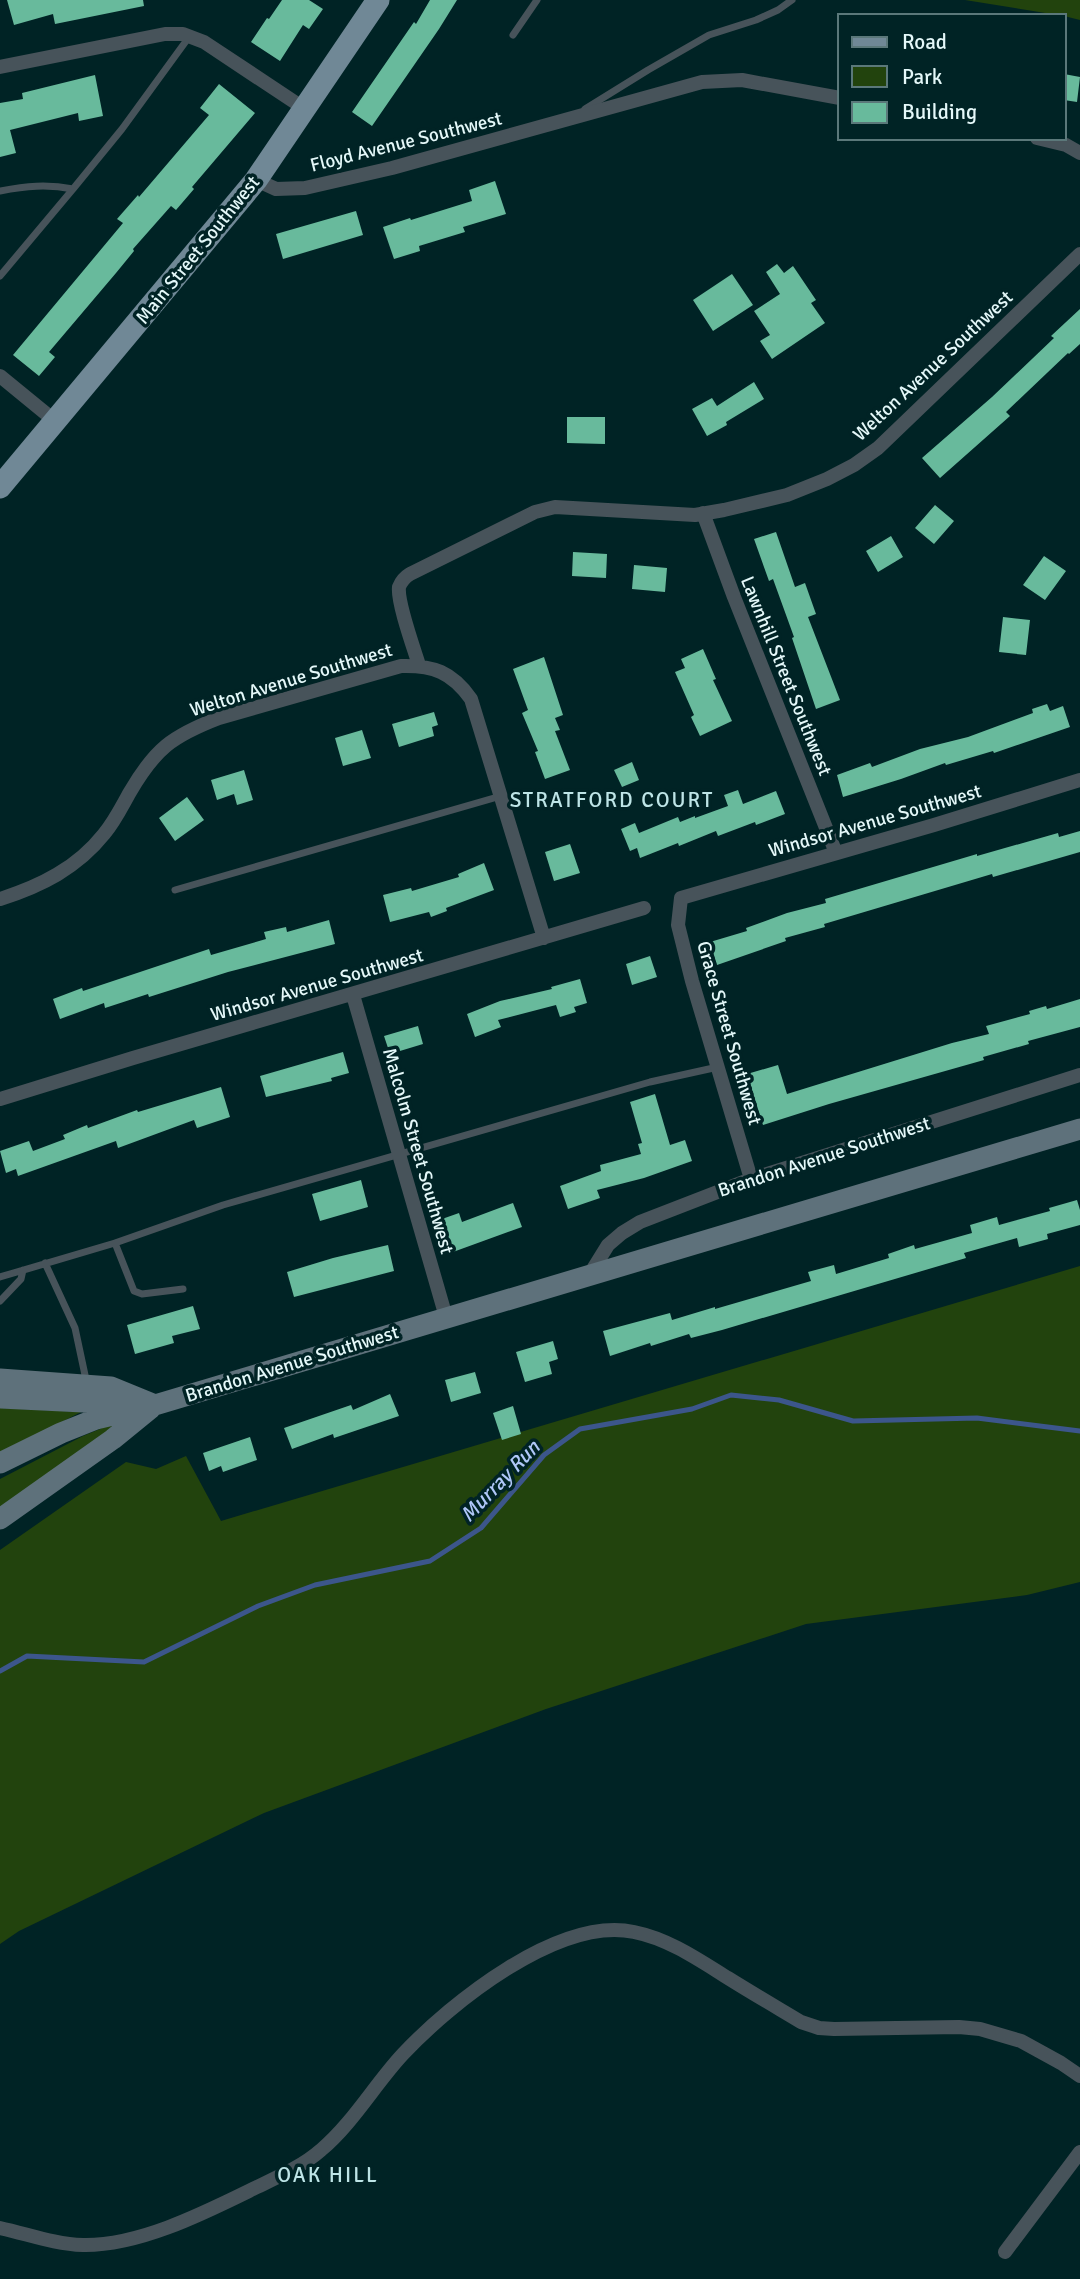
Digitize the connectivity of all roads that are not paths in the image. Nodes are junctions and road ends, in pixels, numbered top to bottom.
1 (378, 0) edge
2 (537, 0) edge
3 (792, 0) edge
4 (513, 35) dead end
5 (190, 36) junction
6 (0, 67) edge
7 (838, 99) edge
8 (305, 109) junction
9 (567, 121) junction
10 (1045, 140) edge
11 (1080, 153) edge
12 (256, 180) junction
13 (73, 189) junction
14 (0, 191) edge
15 (1080, 254) edge
16 (0, 276) edge
17 (0, 376) edge
18 (55, 421) junction
19 (0, 487) edge
20 (703, 513) junction
21 (419, 665) junction
22 (1080, 780) edge
23 (501, 796) junction
24 (835, 853) junction
25 (176, 890) dead end
26 (681, 898) joint
27 (0, 899) edge
28 (645, 908) dead end
29 (544, 938) junction
30 (353, 995) junction
31 (718, 1067) junction
32 (1080, 1075) edge
33 (0, 1099) edge
34 (1080, 1129) edge
35 (399, 1154) junction
36 (751, 1178) junction
37 (115, 1243) junction
38 (45, 1264) junction
39 (23, 1270) junction
40 (590, 1274) junction
41 (0, 1277) edge
42 (183, 1289) dead end
43 (0, 1301) edge
44 (446, 1317) junction
45 (0, 1378) edge
46 (84, 1385) junction
47 (0, 1398) edge
48 (155, 1405) junction
49 (0, 1463) edge
50 (0, 1519) edge
51 (1080, 2076) edge
52 (1080, 2152) edge
53 (0, 2228) edge
54 (1005, 2252) dead end

1 - 8 main road, Main Street Southwest
2 - 4 lane
3 - 9 lane
5 - 6 street
5 - 8 street
5 - 13 lane
7 - 9 street
8 - 12 main road, Main Street Southwest
9 - 12 street, Floyd Avenue Southwest
10 - 11 street
12 - 18 main road, Main Street Southwest
13 - 14 lane
13 - 16 lane
15 - 20 street, Welton Avenue Southwest
17 - 18 street
18 - 19 main road, Main Street Southwest
20 - 21 street, Welton Avenue Southwest
20 - 24 street, Lawnhill Street Southwest
21 - 23 street
21 - 27 street, Welton Avenue Southwest
22 - 24 street, Windsor Avenue Southwest
23 - 25 lane
23 - 29 street
24 - 26 street, Windsor Avenue Southwest
26 - 31 street, Grace Street Southwest
28 - 29 street, Windsor Avenue Southwest
29 - 30 street, Windsor Avenue Southwest
30 - 33 street, Windsor Avenue Southwest
30 - 35 street, Malcolm Street Southwest
31 - 35 lane
31 - 36 street, Grace Street Southwest
32 - 36 street, Brandon Avenue Southwest
34 - 40 main road, Brandon Avenue Southwest
35 - 37 lane
35 - 44 street, Malcolm Street Southwest
36 - 40 street, Brandon Avenue Southwest
37 - 38 lane
37 - 42 lane
38 - 39 lane
38 - 46 lane
39 - 41 lane
39 - 43 lane
40 - 44 main road, Brandon Avenue Southwest
44 - 48 main road, Brandon Avenue Southwest
45 - 46 main road
46 - 48 main road
47 - 48 main road
48 - 49 main road, Brandon Avenue Southwest
48 - 50 main road, Brandon Avenue Southwest
51 - 53 street
52 - 54 street

